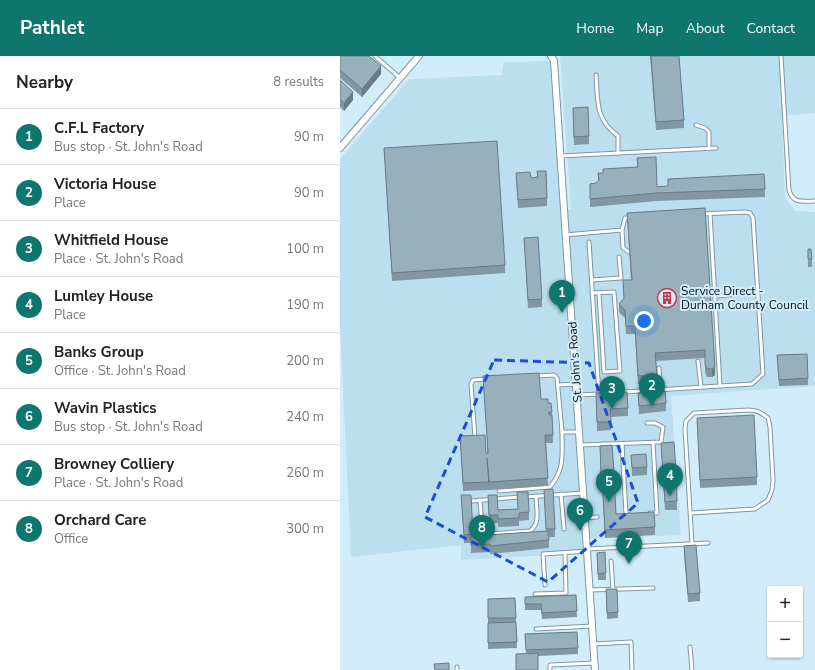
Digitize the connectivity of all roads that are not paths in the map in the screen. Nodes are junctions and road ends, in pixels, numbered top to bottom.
1 (375, 56) edge
2 (420, 56) edge
3 (551, 56) edge
4 (781, 56) edge
5 (596, 76) dead end
6 (400, 78) junction
7 (696, 126) dead end
8 (340, 148) edge
9 (709, 148) junction
10 (716, 148) dead end
11 (618, 153) junction
12 (561, 156) junction
13 (815, 201) edge
14 (710, 213) junction
15 (695, 214) edge
16 (633, 218) edge
17 (622, 230) junction
18 (566, 235) junction
19 (589, 242) dead end
20 (629, 252) edge
21 (620, 257) dead end
22 (592, 280) junction
23 (759, 292) junction
24 (592, 293) junction
25 (598, 293) dead end
26 (716, 296) junction
27 (698, 361) dead end
28 (659, 368) dead end
29 (532, 377) edge
30 (495, 379) edge
31 (576, 384) junction
32 (558, 385) junction
33 (720, 386) junction
34 (701, 387) junction
35 (660, 390) junction
36 (622, 392) edge
37 (606, 393) edge
38 (599, 394) junction
39 (578, 395) junction
40 (647, 423) dead end
41 (562, 432) junction
42 (580, 432) junction
43 (475, 437) edge
44 (653, 443) junction
45 (622, 444) junction
46 (581, 446) junction
47 (500, 491) dead end
48 (583, 493) junction
49 (561, 494) junction
50 (536, 496) junction
51 (480, 500) junction
52 (473, 501) edge
53 (641, 513) edge
54 (691, 513) junction
55 (634, 514) edge
56 (597, 517) dead end
57 (585, 518) junction
58 (564, 529) dead end
59 (708, 543) dead end
60 (692, 544) junction
61 (588, 550) junction
62 (565, 553) junction
63 (611, 561) dead end
64 (545, 585) dead end
65 (653, 588) dead end
66 (613, 589) junction
67 (590, 590) junction
68 (535, 594) dead end
69 (592, 626) junction
70 (536, 629) dead end
71 (594, 644) junction
72 (690, 647) dead end
73 (570, 664) junction
74 (595, 667) edge
75 (550, 670) edge
76 (570, 670) edge
77 (632, 670) edge
78 (692, 670) edge

1 - 6 lane
2 - 6 street
3 - 12 street, St. John's Road
4 - 13 lane
5 - 11 lane
6 - 8 street
7 - 9 lane
9 - 10 lane
9 - 11 lane
11 - 12 lane
12 - 18 street, St. John's Road
14 - 15 lane
14 - 23 lane
14 - 26 lane
16 - 17 lane
17 - 18 lane
17 - 20 lane
18 - 31 street, St. John's Road
19 - 22 lane
21 - 22 lane
22 - 24 lane
23 - 26 lane
23 - 33 lane
24 - 25 lane
24 - 38 lane
26 - 33 lane
27 - 34 lane
28 - 35 lane
29 - 32 lane
30 - 43 lane
31 - 32 lane
31 - 39 street, St. John's Road
32 - 41 lane
33 - 34 lane
34 - 35 lane
35 - 36 lane
37 - 38 lane
38 - 39 lane
39 - 42 street, St. John's Road
40 - 44 lane
41 - 42 lane
41 - 47 lane
42 - 46 street, St. John's Road
44 - 45 lane
44 - 53 lane
45 - 46 lane
45 - 55 lane
46 - 48 street, St. John's Road
48 - 49 lane
48 - 57 street, St. John's Road
49 - 50 lane
49 - 58 lane
50 - 51 lane
50 - 51 lane
51 - 52 lane
54 - 54 lane
54 - 60 lane
56 - 57 lane
57 - 61 street, St. John's Road
59 - 60 lane
60 - 61 lane
61 - 62 lane
61 - 67 street, St. John's Road
62 - 64 lane
62 - 68 lane
63 - 66 lane
65 - 66 lane
66 - 67 lane
67 - 69 street, St. John's Road
69 - 70 lane
69 - 71 street, St. John's Road
71 - 74 street, St. John's Road
71 - 77 lane
72 - 78 lane
73 - 74 lane
73 - 75 lane
73 - 76 lane

